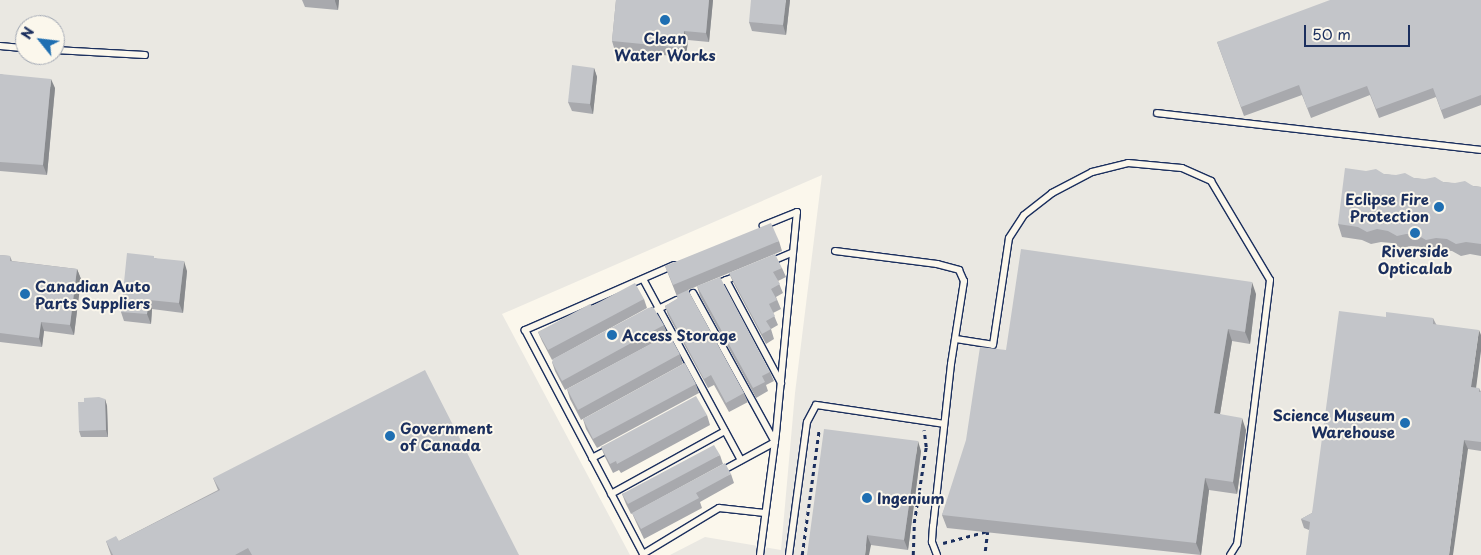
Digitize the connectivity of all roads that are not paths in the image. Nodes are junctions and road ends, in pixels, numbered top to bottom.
1 (0, 46) edge
2 (15, 47) edge
3 (65, 51) edge
4 (145, 55) dead end
5 (1157, 113) dead end
6 (1481, 150) edge
7 (752, 232) edge
8 (835, 251) dead end
9 (793, 252) junction
10 (679, 263) edge
11 (760, 266) edge
12 (743, 273) edge
13 (643, 279) junction
14 (726, 280) junction
15 (710, 287) edge
16 (702, 290) edge
17 (693, 293) junction
18 (658, 308) junction
19 (641, 317) edge
20 (674, 337) junction
21 (956, 339) junction
22 (665, 341) edge
23 (554, 364) edge
24 (690, 366) junction
25 (545, 369) junction
26 (681, 371) edge
27 (781, 383) junction
28 (570, 394) edge
29 (706, 396) junction
30 (561, 398) junction
31 (697, 401) edge
32 (585, 423) edge
33 (944, 424) junction
34 (576, 428) junction
35 (725, 431) junction
36 (775, 442) junction
37 (619, 444) edge
38 (592, 458) junction
39 (741, 460) junction
40 (716, 474) edge
41 (611, 494) junction
42 (765, 513) junction
43 (634, 518) edge
44 (626, 522) junction
45 (760, 555) edge
46 (789, 555) edge
47 (938, 555) edge
48 (1230, 555) edge

1 - 2 lane
3 - 4 lane
5 - 6 lane
7 - 9 lane
8 - 21 lane
9 - 11 lane
9 - 27 lane
10 - 13 lane
12 - 14 lane
13 - 18 lane
13 - 25 lane
14 - 15 lane
14 - 27 lane
16 - 17 lane
17 - 18 lane
17 - 36 lane
18 - 19 lane
18 - 20 lane
20 - 22 lane
20 - 24 lane
21 - 33 lane
21 - 48 lane
23 - 25 lane
24 - 26 lane
24 - 29 lane
25 - 30 lane
27 - 36 lane
28 - 30 lane
29 - 31 lane
29 - 35 lane
30 - 34 lane
32 - 34 lane
33 - 46 lane
33 - 47 lane
34 - 38 lane
35 - 39 lane
35 - 41 lane
36 - 39 lane
36 - 42 lane
37 - 38 lane
38 - 41 lane
39 - 40 lane
41 - 44 lane
42 - 44 lane
42 - 45 lane
43 - 44 lane

